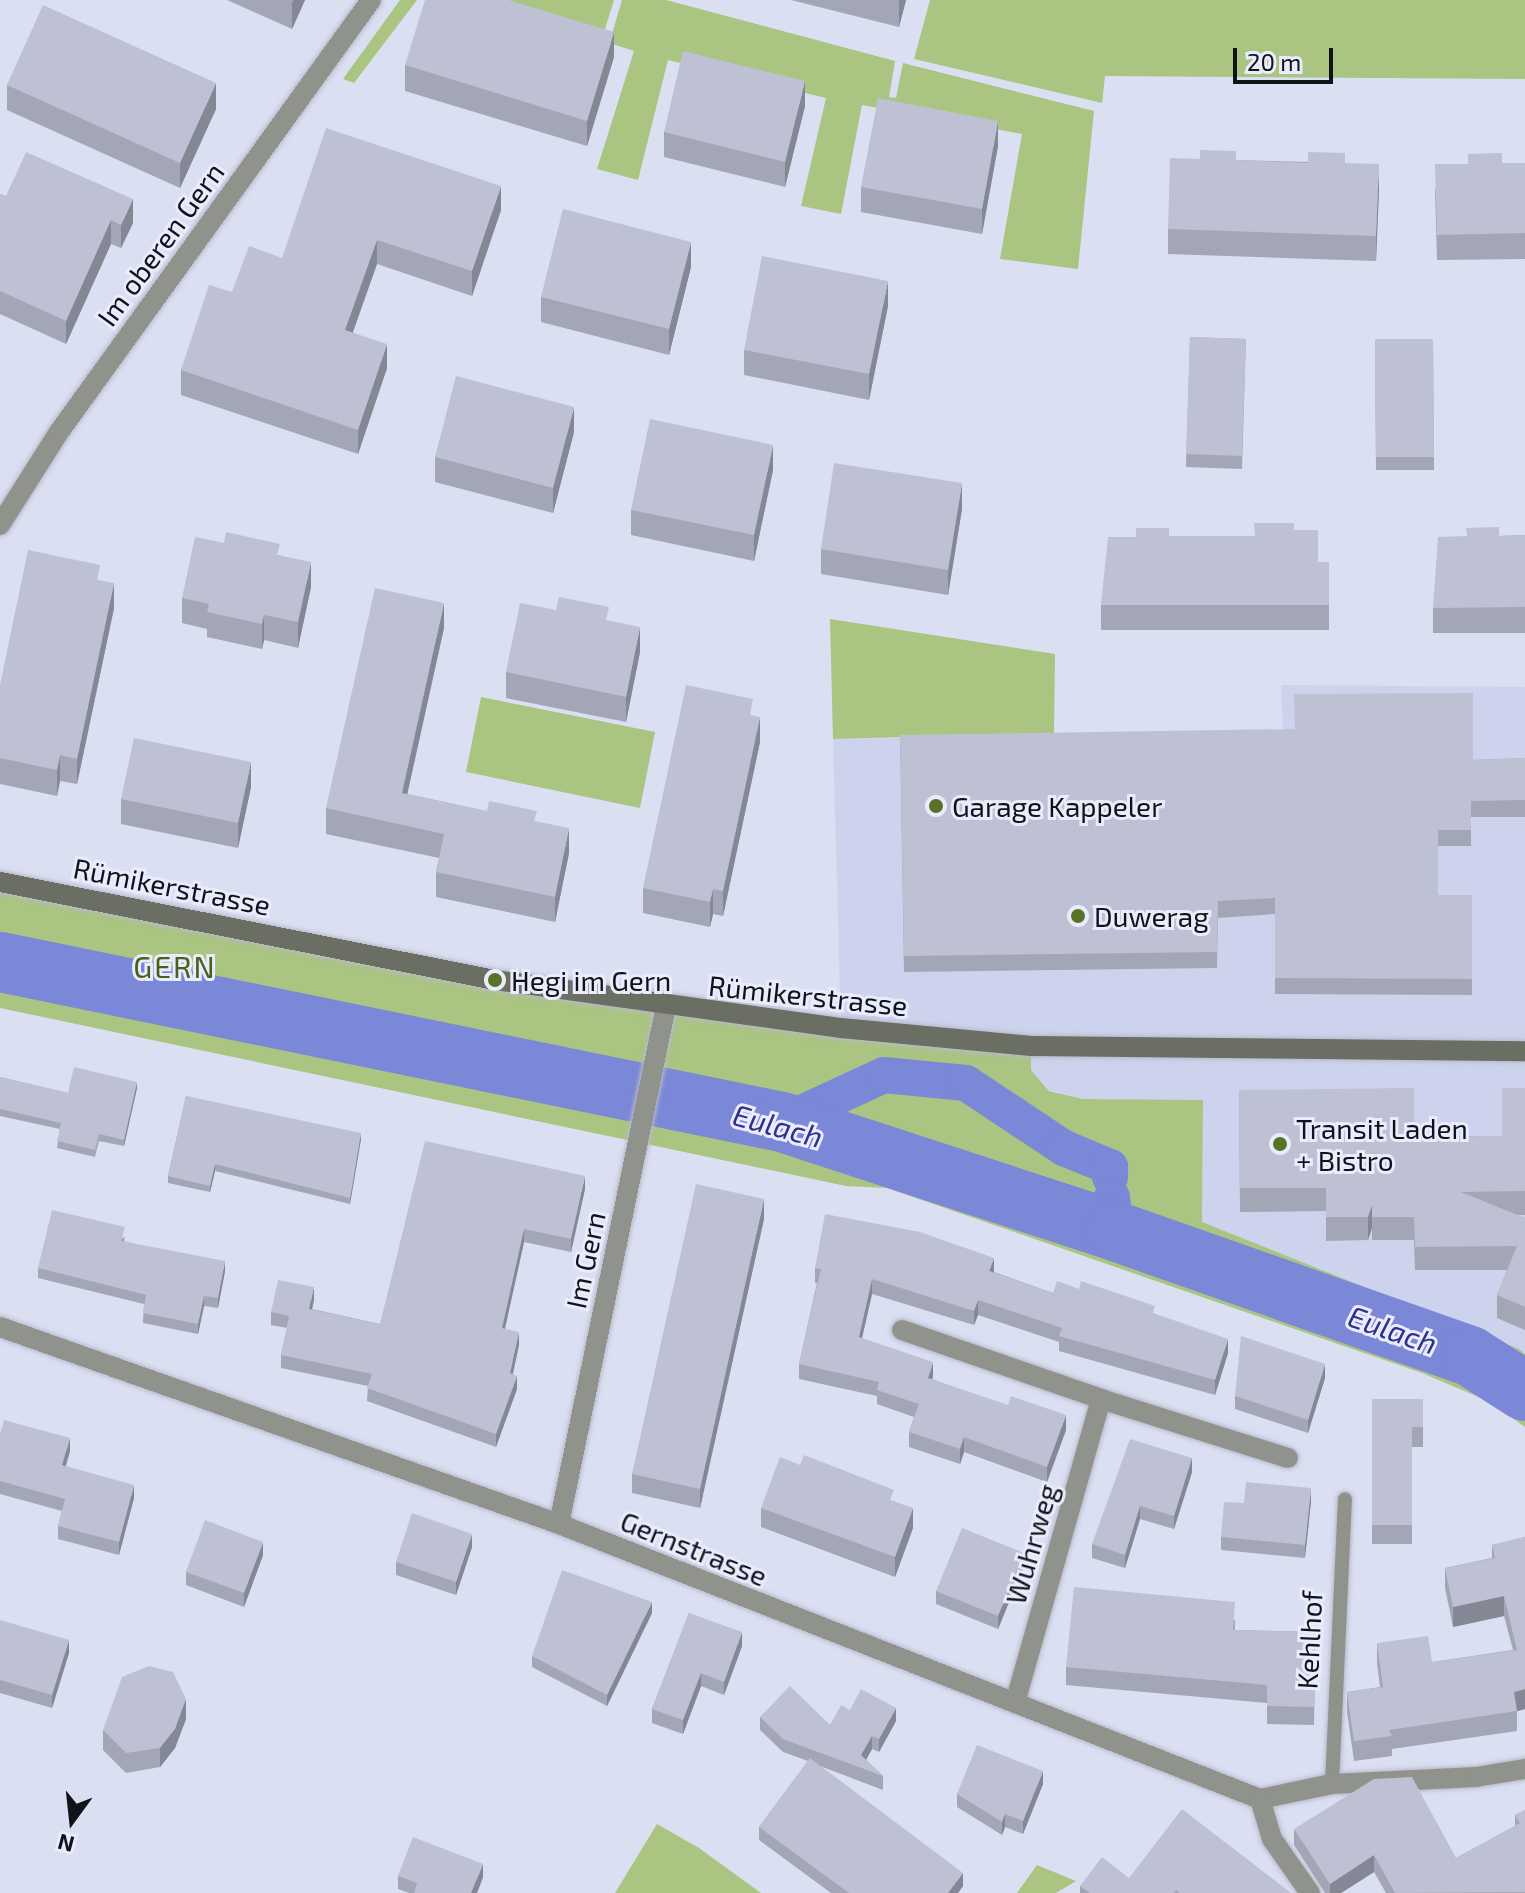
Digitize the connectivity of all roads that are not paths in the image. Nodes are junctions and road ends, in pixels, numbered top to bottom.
1 (371, 0) edge
2 (0, 525) edge
3 (0, 882) edge
4 (666, 1006) junction
5 (1525, 1051) edge
6 (0, 1327) edge
7 (902, 1330) dead end
8 (1101, 1399) junction
9 (1288, 1458) dead end
10 (1345, 1499) dead end
11 (559, 1524) junction
12 (1015, 1703) junction
13 (1525, 1769) edge
14 (1332, 1784) junction
15 (1260, 1799) junction
16 (1310, 1893) edge

1 - 2 street, Im oberen Gern
3 - 4 main road, Rümikerstrasse
4 - 5 main road, Rümikerstrasse
4 - 11 street, Im Gern
6 - 11 street, Gernstrasse
7 - 8 street
8 - 9 street
8 - 12 street, Wuhrweg
10 - 14 lane, Kehlhof
11 - 12 street, Gernstrasse
12 - 15 street, Gernstrasse
13 - 14 street
14 - 15 street
15 - 16 street

